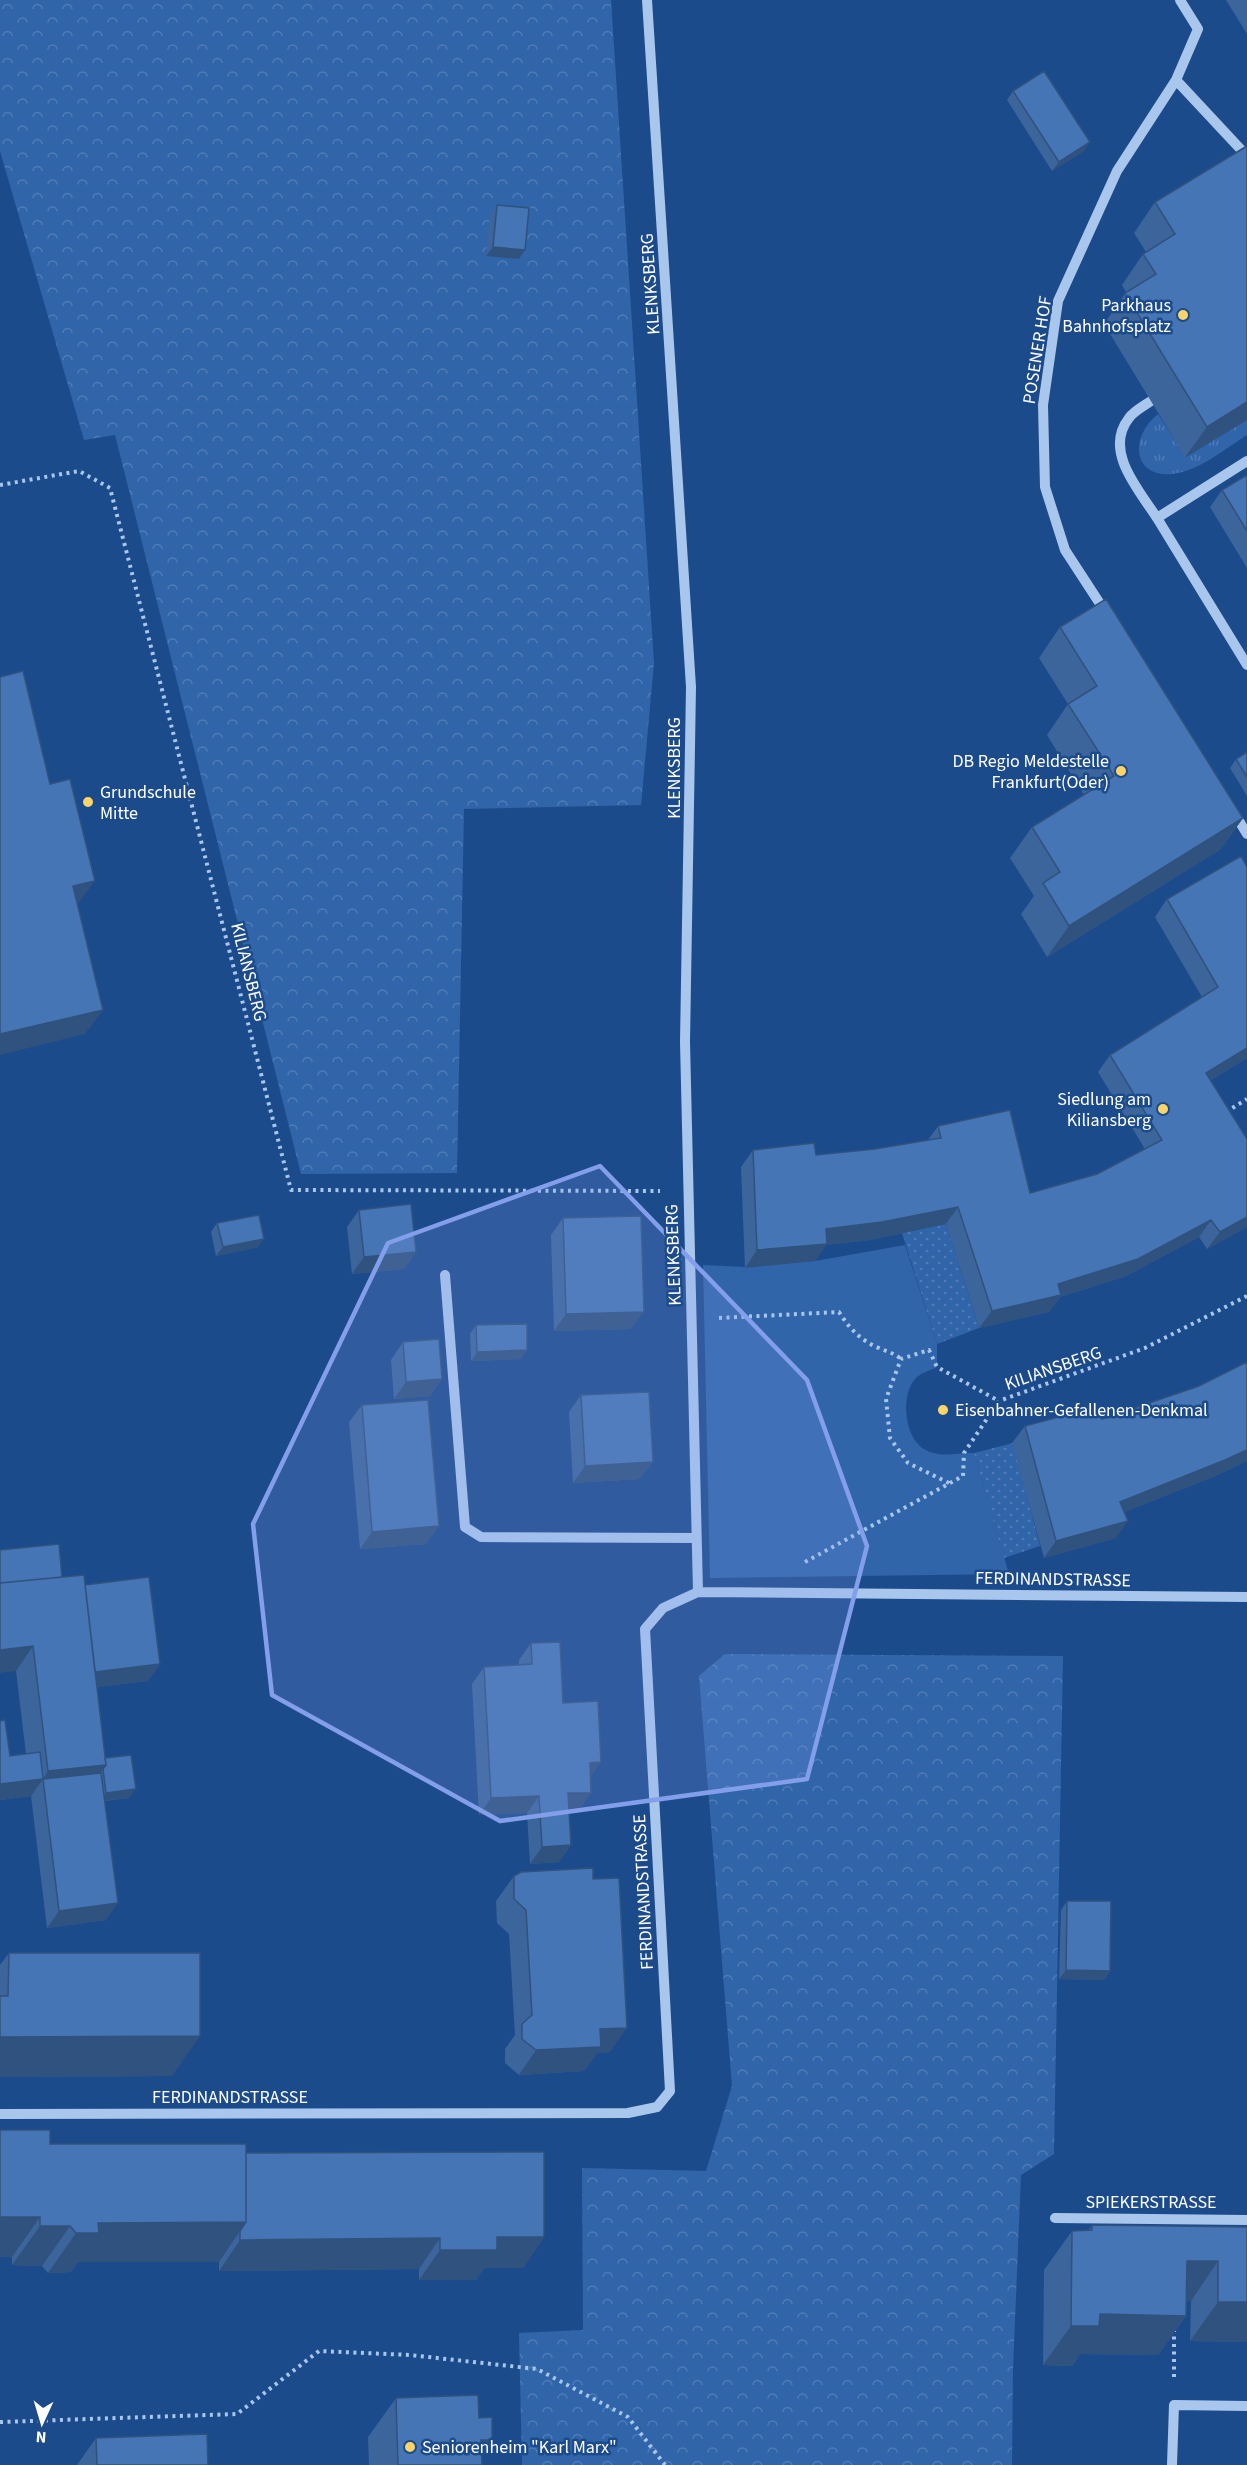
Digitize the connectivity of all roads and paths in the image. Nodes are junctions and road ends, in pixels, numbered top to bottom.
1 (647, 0) edge
2 (1180, 0) edge
3 (1176, 80) junction
4 (1247, 156) edge
5 (1151, 400) dead end
6 (1247, 462) edge
7 (0, 485) edge
8 (1157, 518) junction
9 (1116, 628) edge
10 (1247, 666) edge
11 (1228, 804) edge
12 (1247, 834) edge
13 (1247, 1099) edge
14 (1219, 1115) edge
15 (688, 1191) junction
16 (445, 1275) dead end
17 (1247, 1296) edge
18 (691, 1320) junction
19 (901, 1359) junction
20 (999, 1401) junction
21 (950, 1483) junction
22 (696, 1538) junction
23 (804, 1563) dead end
24 (698, 1592) junction
25 (1247, 1598) edge
26 (0, 2114) edge
27 (1055, 2218) dead end
28 (1247, 2220) edge
29 (1174, 2326) edge
30 (1174, 2405) junction
31 (1247, 2406) edge
32 (0, 2422) edge
33 (665, 2465) edge
34 (1172, 2465) edge

1 - 15 street, KLENKSBERG
2 - 3 street, POSENER HOF
3 - 4 street
3 - 9 street, POSENER HOF
5 - 8 street
6 - 8 street
7 - 15 path, KILIANSBERG
8 - 10 street
11 - 12 street
13 - 14 path
15 - 18 street, KLENKSBERG
16 - 22 street
17 - 20 path, KILIANSBERG
18 - 19 path
18 - 22 street, KLENKSBERG
19 - 20 path
19 - 21 path
20 - 21 path, KILIANSBERG
21 - 23 path, KILIANSBERG
22 - 24 street, KLENKSBERG
24 - 25 street, FERDINANDSTRASSE
24 - 26 street, FERDINANDSTRASSE
27 - 28 street, SPIEKERSTRASSE
29 - 30 path
30 - 31 street
30 - 34 street
32 - 33 path

